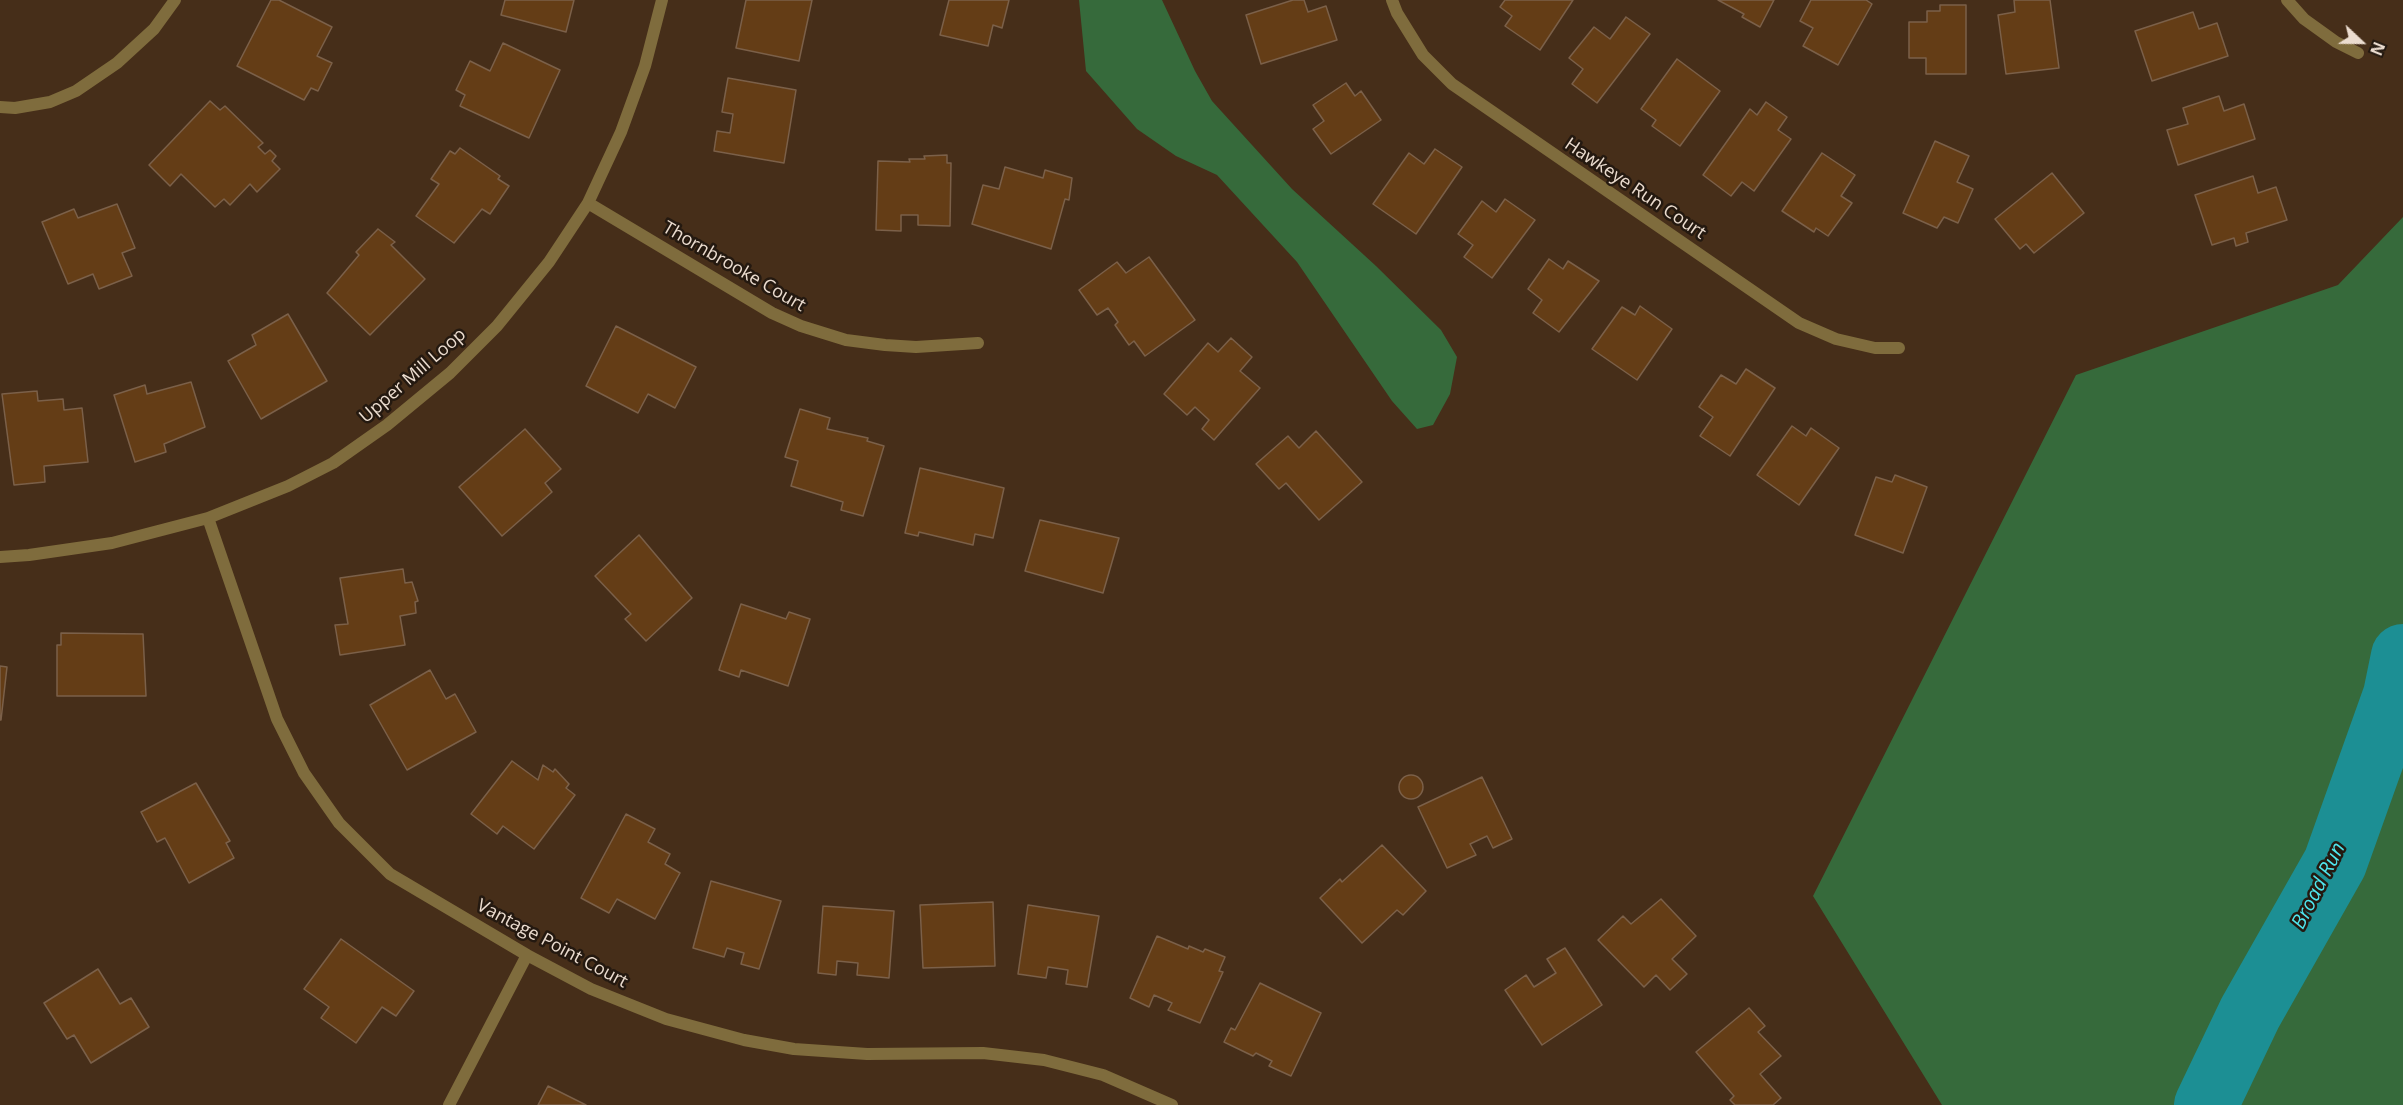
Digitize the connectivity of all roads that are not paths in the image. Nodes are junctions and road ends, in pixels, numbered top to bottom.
1 (176, 0) edge
2 (662, 0) edge
3 (1392, 0) edge
4 (2288, 0) edge
5 (2358, 53) dead end
6 (0, 107) edge
7 (588, 203) junction
8 (978, 343) dead end
9 (1899, 348) dead end
10 (208, 518) junction
11 (0, 557) edge
12 (527, 955) junction
13 (449, 1105) edge
14 (1172, 1105) edge

1 - 6 street
2 - 7 street, Upper Mill Loop
3 - 9 street, Hawkeye Run Court
4 - 5 street
7 - 8 street, Thornbrooke Court
7 - 10 street, Upper Mill Loop
10 - 11 street, Upper Mill Loop
10 - 12 street, Vantage Point Court
12 - 13 street
12 - 14 street, Vantage Point Court

